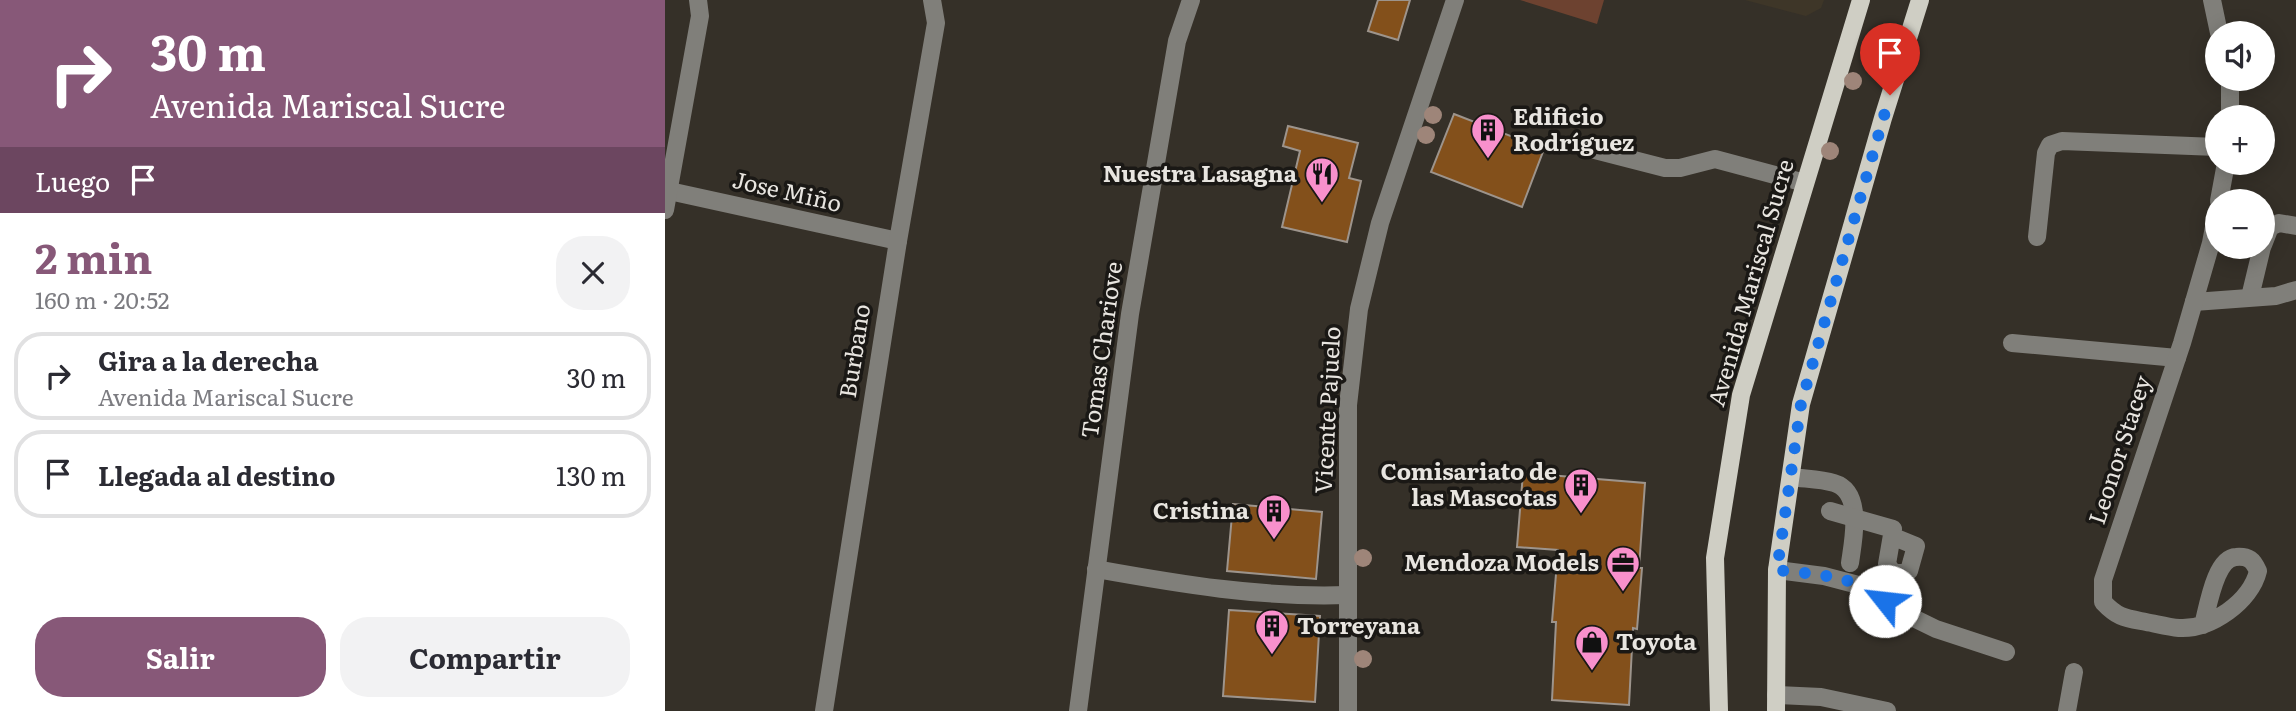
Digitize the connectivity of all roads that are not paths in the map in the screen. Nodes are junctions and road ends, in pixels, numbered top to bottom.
1 (698, 0) edge
2 (932, 0) edge
3 (1191, 0) edge
4 (1455, 0) edge
5 (1861, 0) edge
6 (1920, 0) edge
7 (2212, 0) edge
8 (2216, 21) edge
9 (2205, 146) edge
10 (1591, 149) dead end
11 (1805, 183) junction
12 (667, 191) edge
13 (665, 210) edge
14 (2275, 225) edge
15 (2296, 226) edge
16 (2037, 237) dead end
17 (898, 241) junction
18 (2205, 258) edge
19 (2260, 259) edge
20 (2296, 290) edge
21 (2251, 298) junction
22 (2194, 302) junction
23 (2012, 343) dead end
24 (2177, 358) junction
25 (1791, 477) junction
26 (1831, 511) dead end
27 (1854, 517) junction
28 (1894, 537) dead end
29 (1850, 563) dead end
30 (1096, 569) junction
31 (1777, 570) junction
32 (1347, 595) junction
33 (2203, 625) dead end
34 (2006, 652) dead end
35 (2074, 672) dead end
36 (1776, 703) edge
37 (824, 711) edge
38 (1078, 711) edge
39 (1348, 711) edge
40 (1719, 711) edge
41 (1887, 711) edge
42 (2067, 711) edge

1 - 12 street
2 - 17 street, Burbano
3 - 30 street, Tomas Chariove
4 - 32 street, Vicente Pajuelo
5 - 11 main road, Avenida Mariscal Sucre
6 - 25 main road
7 - 8 street
9 - 16 street
10 - 11 street
11 - 40 main road, Avenida Mariscal Sucre
12 - 13 street
12 - 17 street, Jose Miño
14 - 15 street
17 - 37 street, Burbano
18 - 22 street, Leonor Stacey
19 - 21 street
20 - 21 street
21 - 22 street
22 - 24 street, Leonor Stacey
23 - 24 street
24 - 33 street, Leonor Stacey
25 - 27 street
25 - 31 main road
26 - 27 street
27 - 28 street
27 - 29 street
30 - 32 street
30 - 38 street, Tomas Chariove
31 - 34 street
31 - 36 main road
32 - 39 street, Vicente Pajuelo
35 - 42 street
36 - 41 street

